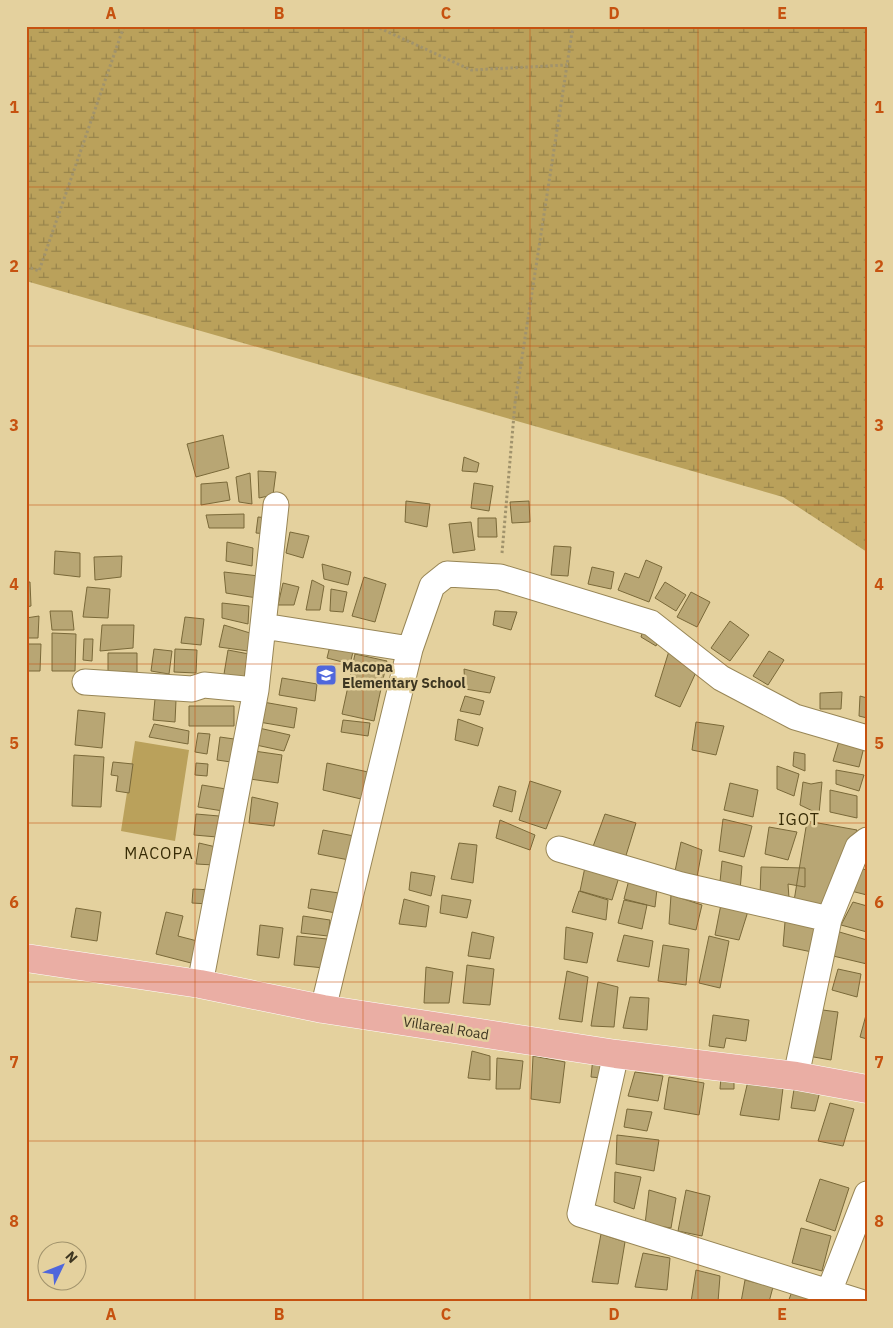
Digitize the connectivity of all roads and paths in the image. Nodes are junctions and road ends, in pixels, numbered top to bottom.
1 (124, 26) edge
2 (375, 26) edge
3 (573, 26) edge
4 (567, 66) junction
5 (26, 266) edge
6 (276, 505) dead end
7 (500, 577) junction
8 (263, 626) junction
9 (410, 649) junction
10 (86, 682) dead end
11 (256, 690) junction
12 (867, 738) edge
13 (867, 840) edge
14 (560, 849) dead end
15 (830, 919) junction
16 (26, 958) edge
17 (200, 984) junction
18 (323, 1008) junction
19 (616, 1054) junction
20 (796, 1076) junction
21 (867, 1089) edge
22 (867, 1194) edge
23 (826, 1297) edge
24 (860, 1302) edge

1 - 5 path
2 - 4 path
3 - 4 path
4 - 7 path
6 - 8 street
7 - 9 street
7 - 12 street
8 - 9 street
8 - 11 street
9 - 18 street
10 - 11 street
11 - 17 street
13 - 15 street
14 - 15 street
15 - 20 street
16 - 17 main road, Villareal Road
17 - 18 main road, Villareal Road
18 - 19 main road, Villareal Road
19 - 20 main road, Villareal Road
19 - 23 street
20 - 21 main road, Villareal Road
22 - 23 street
23 - 24 street

